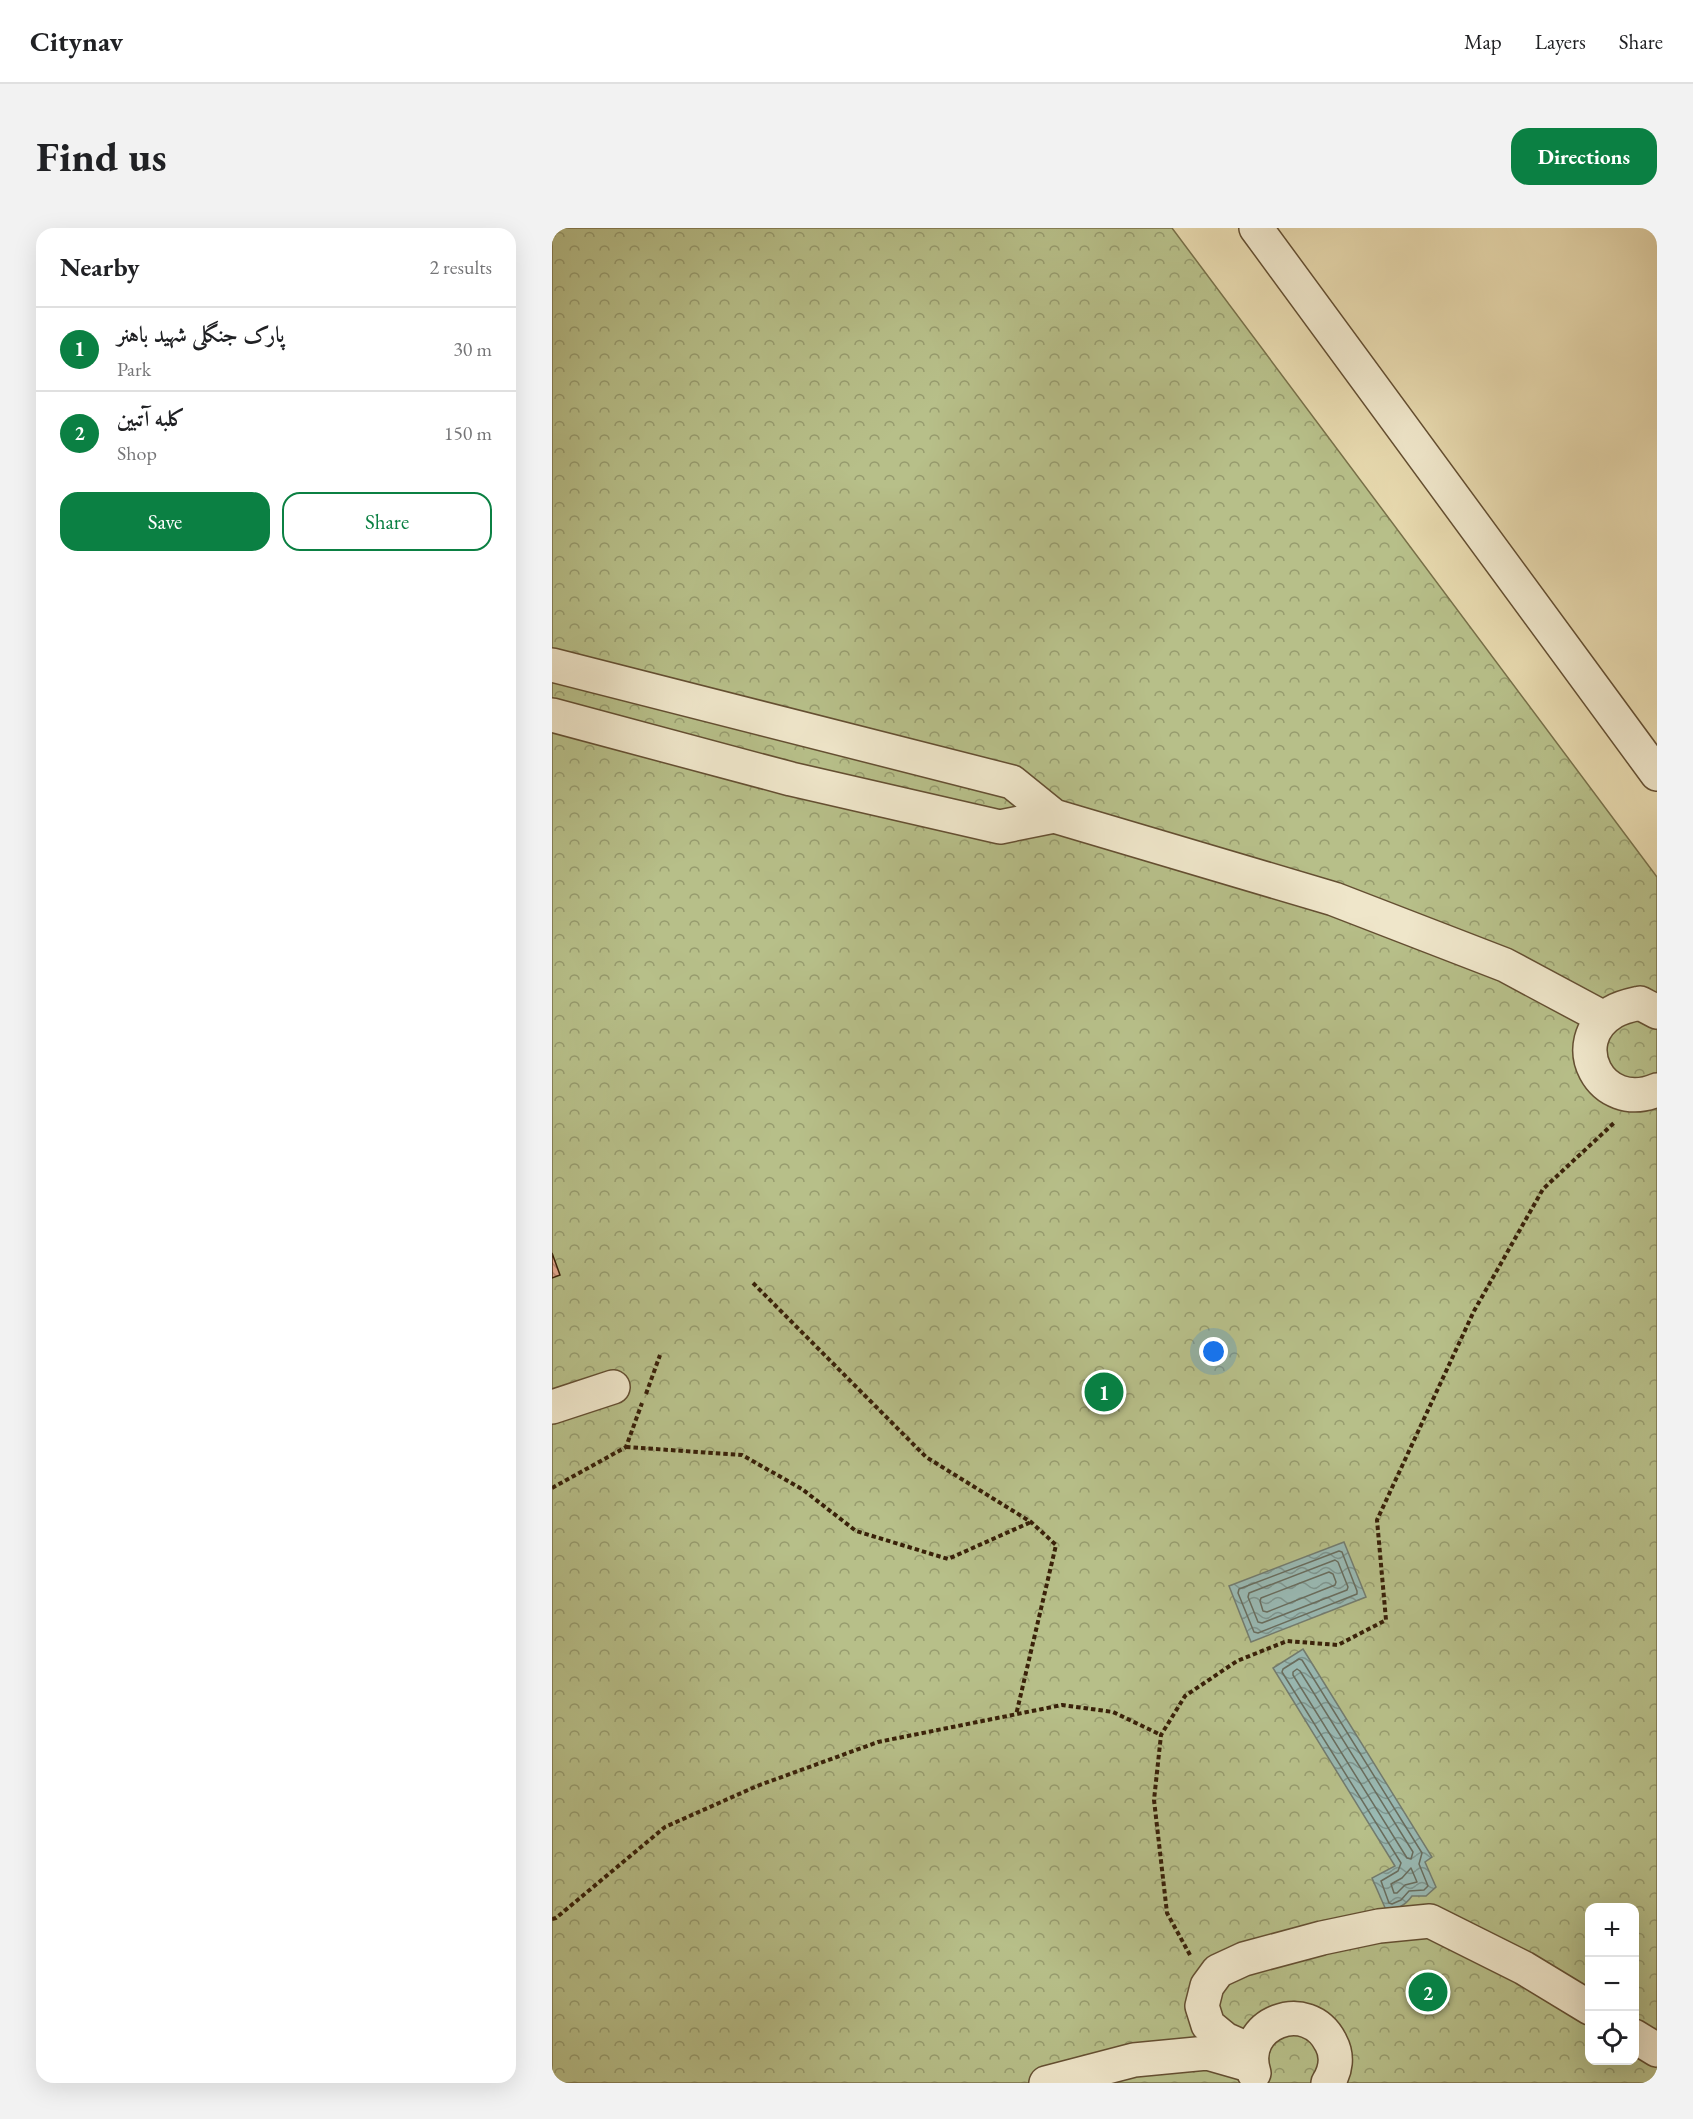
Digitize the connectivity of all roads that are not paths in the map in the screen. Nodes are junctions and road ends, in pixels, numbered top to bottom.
1 (1256, 228) edge
2 (552, 664) edge
3 (552, 715) edge
4 (1657, 774) edge
5 (1054, 816) junction
6 (1657, 1012) edge
7 (1604, 1018) junction
8 (1657, 1090) edge
9 (613, 1387) dead end
10 (552, 1407) edge
11 (1585, 2005) edge
12 (1639, 2039) edge
13 (1657, 2050) edge
14 (1254, 2067) edge
15 (1046, 2083) edge
16 (1328, 2083) edge

1 - 4 street
2 - 5 street
3 - 5 street
5 - 7 street
6 - 7 street
7 - 8 street
9 - 10 street
11 - 14 street
12 - 13 street
14 - 15 street
14 - 16 street

